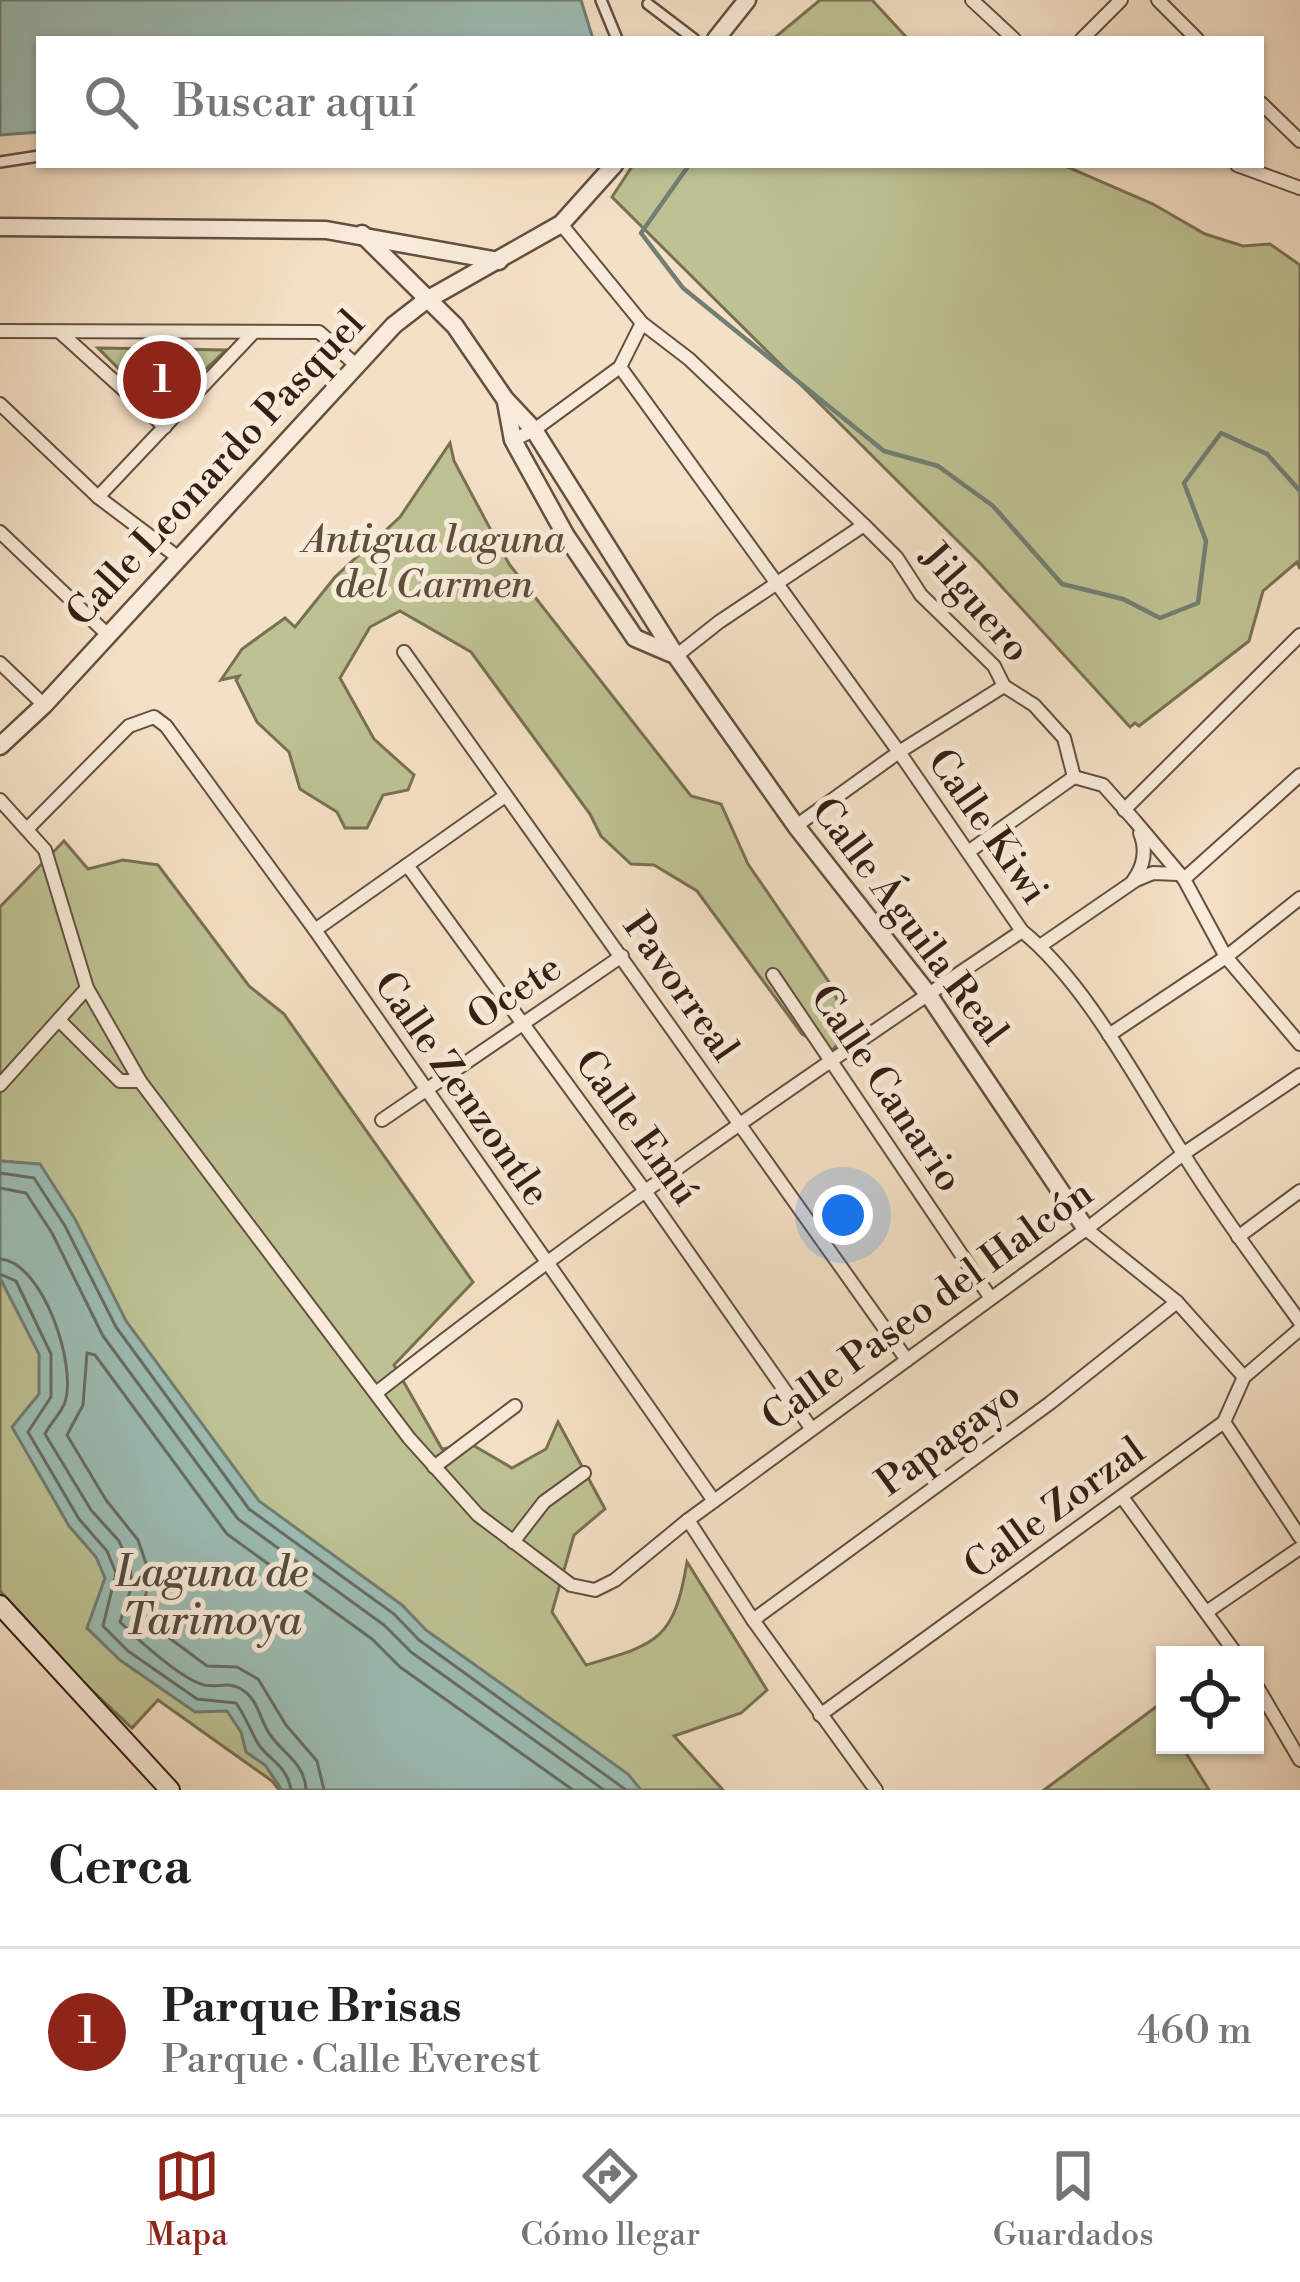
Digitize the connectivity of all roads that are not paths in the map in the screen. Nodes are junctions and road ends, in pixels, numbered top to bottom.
1 (601, 0) edge
2 (747, 0) edge
3 (1121, 0) edge
4 (1157, 0) edge
5 (975, 1) edge
6 (648, 4) dead end
7 (616, 36) edge
8 (690, 36) edge
9 (718, 36) edge
10 (1011, 36) edge
11 (1085, 36) edge
12 (1194, 36) edge
13 (1264, 106) edge
14 (1300, 141) edge
15 (36, 156) edge
16 (0, 162) edge
17 (611, 168) edge
18 (1246, 168) edge
19 (1300, 188) edge
20 (561, 224) junction
21 (0, 227) edge
22 (362, 234) junction
23 (500, 261) junction
24 (425, 302) junction
25 (642, 323) junction
26 (0, 331) edge
27 (62, 333) junction
28 (252, 334) junction
29 (356, 365) junction
30 (620, 367) junction
31 (505, 399) junction
32 (0, 404) edge
33 (165, 427) junction
34 (534, 430) junction
35 (513, 440) junction
36 (98, 496) junction
37 (864, 525) junction
38 (0, 532) edge
39 (179, 558) junction
40 (776, 583) junction
41 (108, 635) junction
42 (1300, 635) edge
43 (404, 652) dead end
44 (676, 656) junction
45 (0, 663) edge
46 (1004, 686) junction
47 (44, 705) junction
48 (0, 746) edge
49 (899, 752) junction
50 (1300, 775) edge
51 (1074, 777) junction
52 (505, 796) junction
53 (0, 800) edge
54 (1124, 810) junction
55 (1135, 821) junction
56 (796, 826) junction
57 (28, 828) junction
58 (968, 852) junction
59 (407, 865) junction
60 (1181, 876) junction
61 (1130, 884) junction
62 (1300, 898) edge
63 (315, 930) junction
64 (1022, 932) junction
65 (1040, 946) junction
66 (622, 956) junction
67 (1226, 957) junction
68 (772, 975) dead end
69 (87, 988) junction
70 (928, 994) junction
71 (1300, 1015) edge
72 (60, 1021) junction
73 (523, 1023) junction
74 (1285, 1026) junction
75 (1108, 1035) junction
76 (1300, 1044) edge
77 (830, 1060) junction
78 (1300, 1075) edge
79 (140, 1081) junction
80 (0, 1085) edge
81 (424, 1091) junction
82 (382, 1120) dead end
83 (741, 1125) junction
84 (1183, 1154) junction
85 (645, 1191) junction
86 (1300, 1191) edge
87 (1087, 1228) junction
88 (1238, 1237) junction
89 (547, 1263) junction
90 (990, 1298) junction
91 (1177, 1302) junction
92 (1300, 1325) edge
93 (907, 1360) junction
94 (1244, 1377) junction
95 (376, 1394) junction
96 (515, 1406) dead end
97 (1224, 1422) junction
98 (811, 1428) junction
99 (434, 1467) junction
100 (584, 1473) dead end
101 (1122, 1497) junction
102 (714, 1501) junction
103 (688, 1520) junction
104 (1300, 1537) edge
105 (513, 1542) junction
106 (1300, 1548) edge
107 (0, 1605) edge
108 (1208, 1611) junction
109 (753, 1620) junction
110 (1231, 1646) edge
111 (1264, 1698) edge
112 (820, 1715) junction
113 (1300, 1760) edge
114 (170, 1790) edge
115 (876, 1790) edge

1 - 7 street
2 - 9 street
3 - 11 street
4 - 12 street
5 - 10 street
6 - 8 street
13 - 14 street
15 - 16 street
17 - 20 street, Calle Leonardo Pasquel
18 - 19 street
20 - 23 street, Calle Leonardo Pasquel
20 - 25 street, Jilguero
21 - 22 street
22 - 23 street
22 - 24 street, Calle Águila Real
23 - 24 street, Calle Leonardo Pasquel
24 - 29 street, Calle Leonardo Pasquel
24 - 31 street, Calle Águila Real
25 - 30 street
25 - 37 street, Jilguero
26 - 27 street
27 - 28 street
27 - 33 street
28 - 29 street
28 - 33 street
29 - 39 street, Calle Leonardo Pasquel
30 - 34 street
30 - 40 street, Calle Kiwi
31 - 34 street, Calle Águila Real
31 - 35 street, Calle Águila Real
32 - 36 street
33 - 36 street
34 - 35 street
34 - 44 street, Calle Águila Real
35 - 44 street, Calle Águila Real
36 - 39 street
37 - 40 street
37 - 46 street, Jilguero
38 - 41 street
39 - 41 street, Calle Leonardo Pasquel
40 - 44 street
40 - 49 street, Calle Kiwi
41 - 47 street, Calle Leonardo Pasquel
42 - 54 street
43 - 52 street, Pavorreal
44 - 56 street, Calle Águila Real
45 - 47 street
46 - 49 street
46 - 51 street, Jilguero
47 - 48 street, Calle Leonardo Pasquel
49 - 56 street
49 - 58 street, Calle Kiwi
50 - 60 street
51 - 54 street
51 - 58 street
52 - 59 street
52 - 66 street, Pavorreal
53 - 57 street
54 - 55 street
55 - 60 street
55 - 61 street
56 - 70 street, Calle Águila Real
57 - 63 street, Calle Zenzontle
57 - 69 street
58 - 64 street, Calle Kiwi
59 - 63 street
59 - 73 street, Calle Emú
60 - 61 street
60 - 67 street
61 - 65 street
62 - 67 street
63 - 81 street, Calle Zenzontle
64 - 65 street, Calle Kiwi
64 - 70 street
65 - 75 street, Calle Kiwi
66 - 73 street, Ocete
66 - 83 street, Pavorreal
67 - 74 street
67 - 75 street
68 - 77 street, Calle Canario
69 - 72 street
69 - 79 street
70 - 77 street
70 - 87 street, Calle Águila Real
71 - 74 street
72 - 79 street
72 - 80 street
73 - 81 street, Ocete
73 - 85 street, Calle Emú
74 - 76 street
75 - 84 street, Calle Kiwi
77 - 83 street
77 - 90 street, Calle Canario
78 - 84 street, Calle Paseo del Halcón
79 - 95 street
81 - 82 street, Ocete
81 - 89 street, Calle Zenzontle
83 - 85 street
83 - 93 street, Pavorreal
84 - 87 street, Calle Paseo del Halcón
84 - 88 street, Calle Kiwi
85 - 89 street
85 - 98 street, Calle Emú
86 - 88 street
87 - 90 street, Calle Paseo del Halcón
87 - 91 street
88 - 92 street, Calle Kiwi
89 - 95 street
89 - 102 street, Calle Zenzontle
90 - 93 street, Calle Paseo del Halcón
91 - 94 street
91 - 109 street, Papagayo
92 - 94 street, Calle Zorzal
93 - 98 street, Calle Paseo del Halcón
94 - 97 street, Calle Zorzal
95 - 99 street
96 - 99 street
97 - 101 street, Calle Zorzal
97 - 104 street
98 - 102 street, Calle Paseo del Halcón
99 - 105 street
100 - 105 street
101 - 108 street
101 - 112 street, Calle Zorzal
102 - 103 street, Calle Paseo del Halcón
103 - 105 street, Calle Paseo del Halcón
103 - 109 street
106 - 108 street
107 - 114 main road
108 - 110 street
109 - 112 street
111 - 113 street
112 - 115 street

